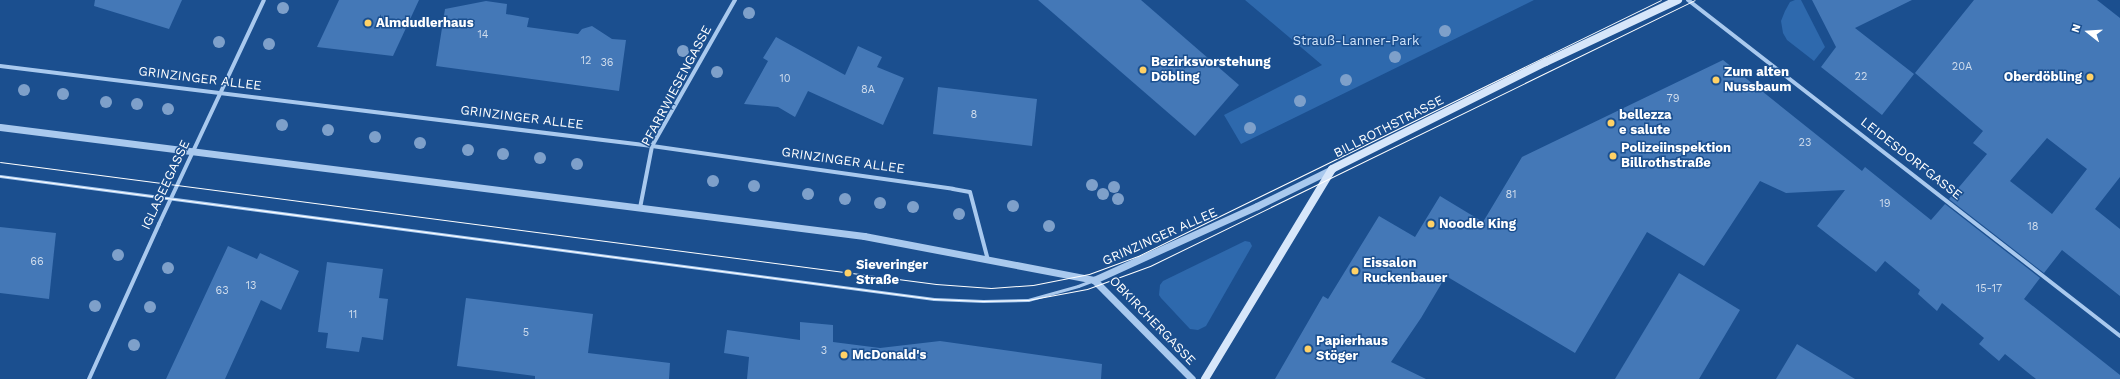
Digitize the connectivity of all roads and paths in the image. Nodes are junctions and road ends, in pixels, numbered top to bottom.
1 (264, 0) edge
2 (735, 0) edge
3 (1678, 0) edge
4 (1688, 0) edge
5 (0, 66) edge
6 (221, 94) junction
7 (0, 127) edge
8 (652, 146) junction
9 (194, 150) junction
10 (1332, 169) junction
11 (0, 176) edge
12 (171, 199) junction
13 (640, 208) junction
14 (988, 260) junction
15 (1094, 280) junction
16 (2120, 336) edge
17 (89, 379) edge
18 (1192, 379) edge
19 (1205, 379) edge

1 - 6 street, IGLASEEGASSE
2 - 8 street, PFARRWIESENGASSE
3 - 10 main road, BILLROTHSTRASSE
4 - 16 street, LEIDESDORFGASSE
5 - 6 street, GRINZINGER ALLEE
6 - 8 street, GRINZINGER ALLEE
6 - 9 street, IGLASEEGASSE
7 - 9 street, GRINZINGER ALLEE
8 - 13 street, PFARRWIESENGASSE
8 - 14 street, GRINZINGER ALLEE
9 - 12 street, IGLASEEGASSE
9 - 13 street, GRINZINGER ALLEE
10 - 15 street, GRINZINGER ALLEE
10 - 19 main road, BILLROTHSTRASSE
11 - 12 lane
12 - 15 lane
12 - 17 street, IGLASEEGASSE
13 - 14 street, GRINZINGER ALLEE
14 - 15 street, GRINZINGER ALLEE
15 - 18 street, OBKIRCHERGASSE

